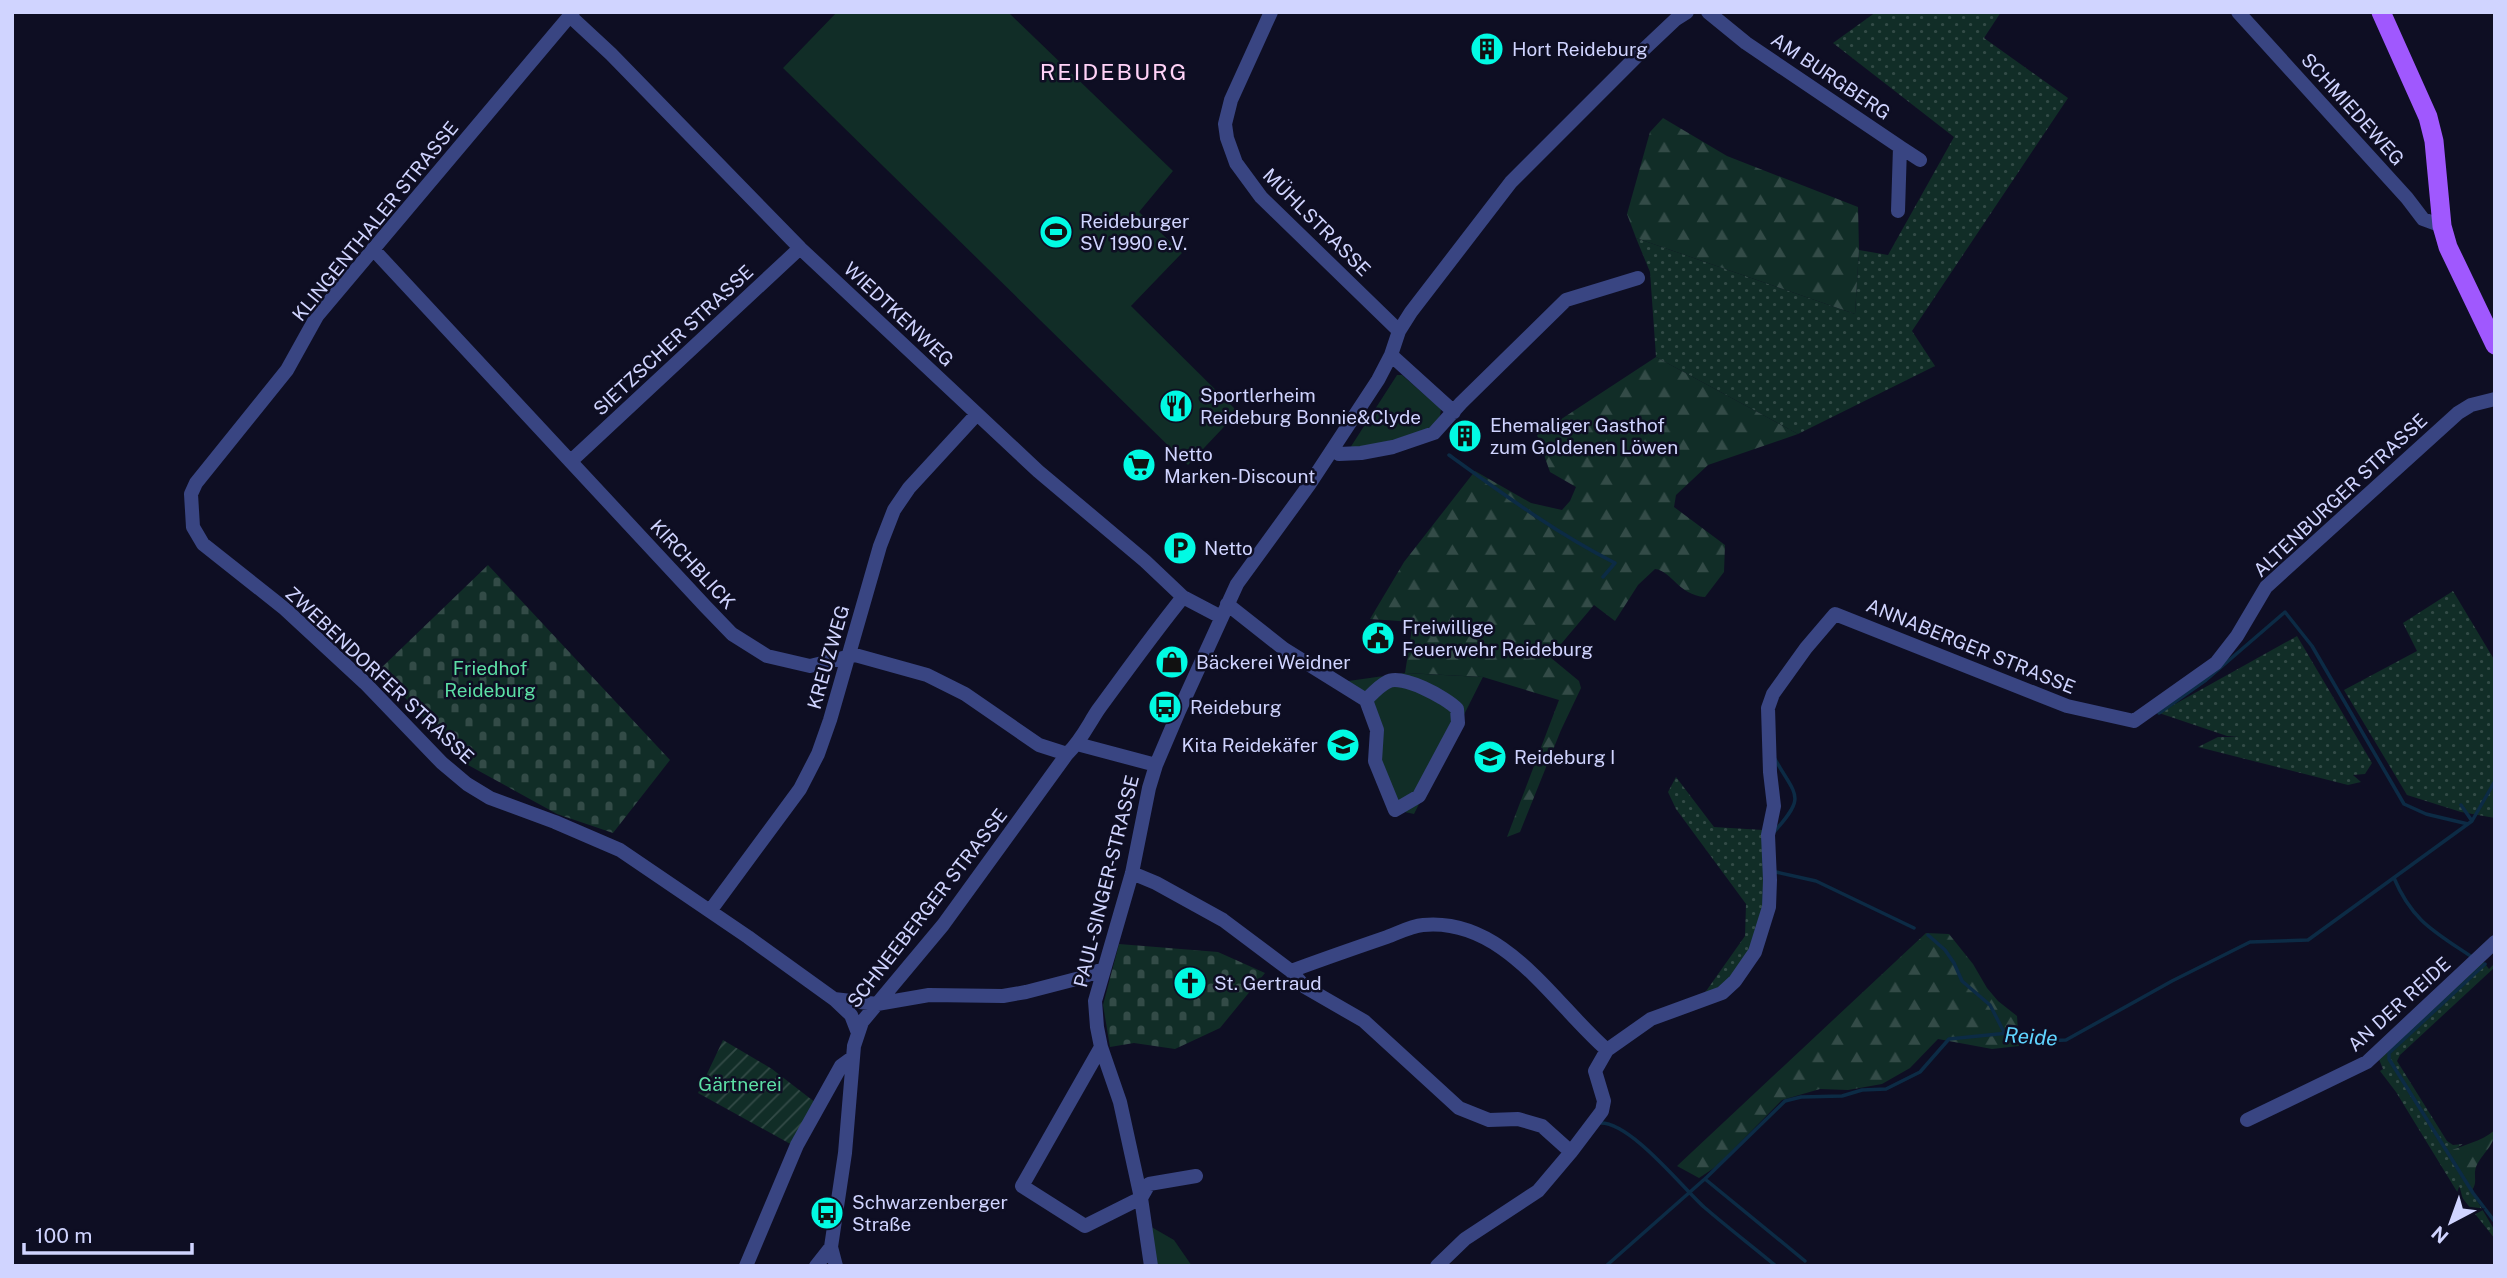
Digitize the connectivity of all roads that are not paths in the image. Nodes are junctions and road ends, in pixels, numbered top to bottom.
1 (1271, 12) edge
2 (1687, 12) edge
3 (1708, 12) edge
4 (2238, 12) edge
5 (2381, 12) edge
6 (572, 14) edge
7 (1900, 147) junction
8 (1920, 160) dead end
9 (1898, 211) dead end
10 (2442, 226) junction
11 (800, 248) junction
12 (373, 250) junction
13 (1638, 278) dead end
14 (1399, 331) junction
15 (2495, 345) edge
16 (1391, 355) junction
17 (2495, 399) edge
18 (1454, 412) junction
19 (977, 414) junction
20 (1333, 449) junction
21 (571, 461) junction
22 (191, 494) joint
23 (1183, 597) junction
24 (1224, 611) junction
25 (850, 655) junction
26 (1366, 700) junction
27 (2134, 721) joint
28 (1072, 749) junction
29 (1156, 765) junction
30 (1132, 873) junction
31 (710, 911) junction
32 (2495, 942) edge
33 (1103, 969) junction
34 (1291, 971) junction
35 (834, 999) junction
36 (877, 1004) junction
37 (858, 1033) junction
38 (1592, 1037) junction
39 (1101, 1047) junction
40 (1607, 1050) junction
41 (852, 1058) junction
42 (1595, 1071) junction
43 (2247, 1120) dead end
44 (1571, 1152) junction
45 (1196, 1176) dead end
46 (1141, 1198) junction
47 (831, 1247) junction
48 (746, 1266) edge
49 (816, 1266) edge
50 (836, 1266) edge
51 (1151, 1266) edge
52 (1437, 1266) edge

1 - 14 street, MÜHLSTRASSE
2 - 14 street, PAUL-SINGER-STRASSE
3 - 7 street, AM BURGBERG
4 - 10 street, SCHMIEDEWEG
5 - 10 main road
6 - 11 street, WIEDTKENWEG
6 - 12 street, KLINGENTHALER STRASSE
7 - 8 street, AM BURGBERG
7 - 9 street
10 - 15 main road
11 - 19 street, WIEDTKENWEG
11 - 21 street, SIETZSCHER STRASSE
12 - 21 street, KIRCHBLICK
12 - 22 street, KLINGENTHALER STRASSE
13 - 18 street
14 - 16 street, PAUL-SINGER-STRASSE
16 - 18 street
16 - 20 street, PAUL-SINGER-STRASSE
17 - 27 street, ALTENBURGER STRASSE
18 - 20 street
19 - 23 street, WIEDTKENWEG
19 - 25 street, KREUZWEG
20 - 24 street, PAUL-SINGER-STRASSE
21 - 25 street, KIRCHBLICK
22 - 31 street, ZWEBENDORFER STRASSE
23 - 24 street, WIEDTKENWEG
23 - 28 street, SCHNEEBERGER STRASSE
24 - 26 street
24 - 29 street, PAUL-SINGER-STRASSE
25 - 28 street, KIRCHBLICK
25 - 31 street, KREUZWEG
26 - 26 street
27 - 40 street, ANNABERGER STRASSE
28 - 29 street, PAUL-SINGER-STRASSE
28 - 36 street, SCHNEEBERGER STRASSE
29 - 30 street, PAUL-SINGER-STRASSE
30 - 33 street, PAUL-SINGER-STRASSE
30 - 34 street
31 - 35 street, ZWEBENDORFER STRASSE
32 - 43 street, AN DER REIDE
33 - 36 street, ZWEBENDORFER STRASSE
33 - 39 street, PAUL-SINGER-STRASSE
34 - 38 street
34 - 44 street
35 - 36 street, ZWEBENDORFER STRASSE
35 - 37 street, ZWEBENDORFER STRASSE
36 - 37 street, SCHNEEBERGER STRASSE
37 - 41 street, SCHNEEBERGER STRASSE
38 - 40 street
38 - 42 street
39 - 46 street, PAUL-SINGER-STRASSE
39 - 46 street
40 - 42 street, ANNABERGER STRASSE
41 - 47 street
41 - 48 street, SCHNEEBERGER STRASSE
42 - 44 street
44 - 52 street
45 - 46 street
46 - 51 street, PAUL-SINGER-STRASSE
47 - 49 street
47 - 50 street

